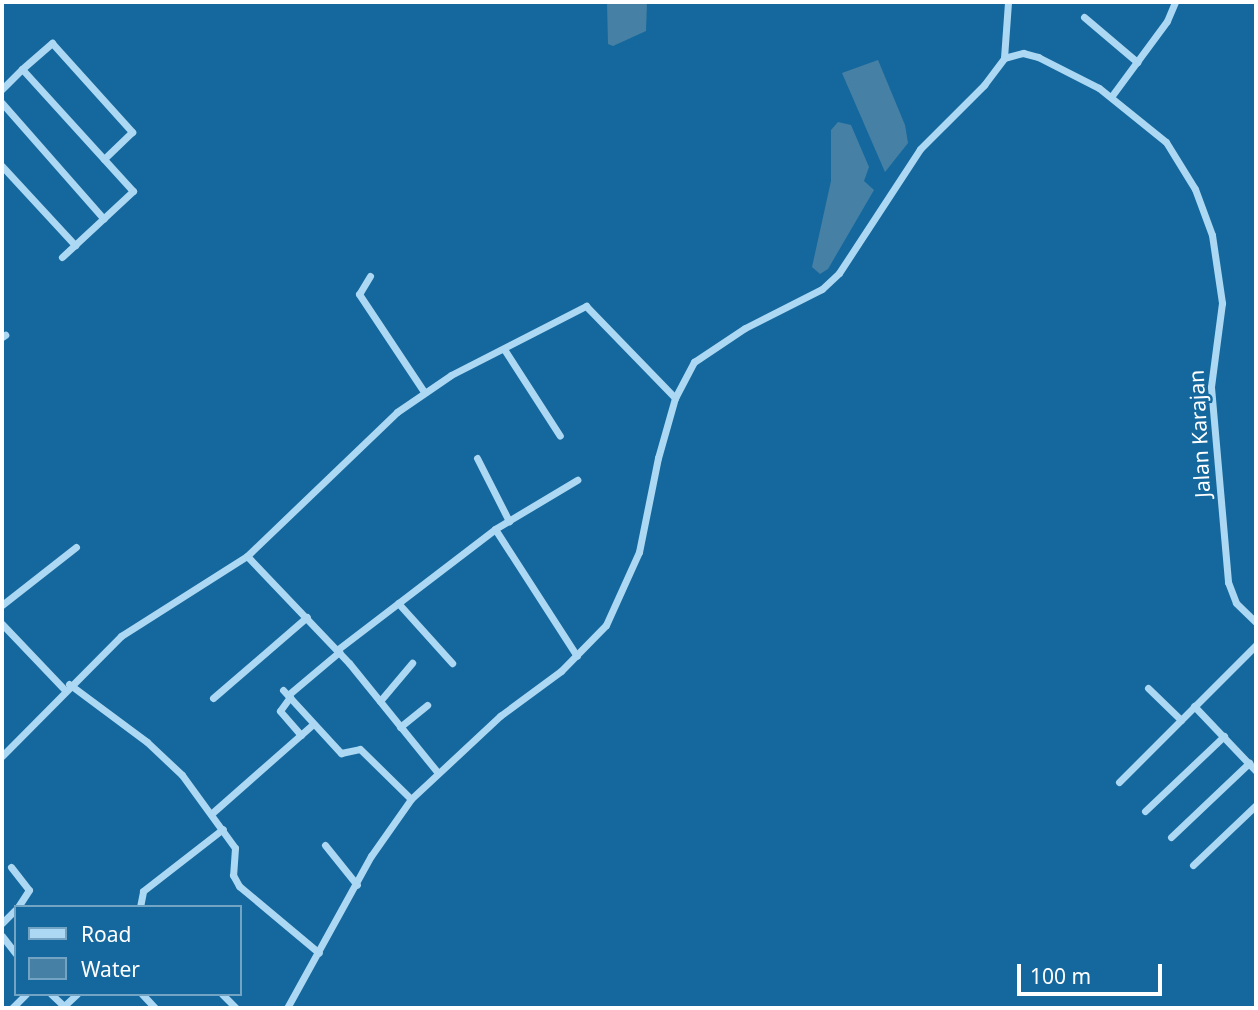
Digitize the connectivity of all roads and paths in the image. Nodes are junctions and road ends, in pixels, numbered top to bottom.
1 (1008, 2) edge
2 (1176, 2) edge
3 (1084, 17) dead end
4 (1004, 58) junction
5 (1137, 62) junction
6 (22, 69) junction
7 (2, 89) edge
8 (1111, 97) junction
9 (2, 103) edge
10 (104, 159) junction
11 (2, 166) edge
12 (104, 219) junction
13 (75, 245) junction
14 (62, 257) dead end
15 (370, 276) dead end
16 (504, 349) junction
17 (424, 392) junction
18 (675, 398) junction
19 (560, 436) dead end
20 (477, 457) dead end
21 (577, 480) dead end
22 (509, 521) junction
23 (495, 529) junction
24 (76, 547) dead end
25 (247, 556) junction
26 (398, 603) junction
27 (2, 605) edge
28 (307, 617) junction
29 (1256, 622) edge
30 (2, 624) edge
31 (1256, 645) edge
32 (338, 651) junction
33 (577, 656) junction
34 (412, 663) dead end
35 (452, 663) dead end
36 (66, 686) junction
37 (1148, 688) dead end
38 (287, 694) junction
39 (213, 698) dead end
40 (380, 701) junction
41 (427, 705) dead end
42 (1194, 706) junction
43 (1181, 720) junction
44 (313, 724) junction
45 (400, 727) junction
46 (301, 735) junction
47 (1224, 736) junction
48 (2, 756) edge
49 (1249, 763) junction
50 (1256, 771) edge
51 (438, 774) junction
52 (1119, 782) dead end
53 (411, 799) junction
54 (1256, 806) edge
55 (1145, 811) dead end
56 (211, 814) junction
57 (223, 830) junction
58 (1171, 837) dead end
59 (325, 845) dead end
60 (1193, 865) dead end
61 (11, 867) dead end
62 (357, 885) junction
63 (19, 905) edge
64 (140, 905) edge
65 (2, 936) edge
66 (14, 951) edge
67 (319, 953) junction
68 (287, 1008) edge

1 - 4 street
2 - 5 street
3 - 5 street
4 - 8 street, Jalan Karajan
4 - 18 street
5 - 8 street
6 - 7 street
6 - 10 street
6 - 10 street
8 - 29 street, Jalan Karajan
9 - 12 street
10 - 12 street
11 - 13 street
12 - 13 street
13 - 14 street
15 - 17 street
16 - 17 street
16 - 18 street
16 - 19 street
17 - 25 street
18 - 33 street
20 - 22 street
21 - 22 street
22 - 23 street
23 - 26 street
23 - 33 street
24 - 27 street
25 - 28 street
25 - 36 street
26 - 32 street
26 - 35 street
28 - 32 street
28 - 39 street
30 - 36 street
31 - 42 street
32 - 38 street
32 - 40 street
33 - 51 street
34 - 40 street
36 - 48 street
36 - 56 street
37 - 43 street
38 - 44 street
38 - 46 street
40 - 45 street
41 - 45 street
42 - 43 street
42 - 47 street
43 - 52 street
44 - 46 street
44 - 53 street
45 - 51 street
46 - 56 street
47 - 49 street
47 - 55 street
49 - 50 street
49 - 58 street
51 - 53 street
53 - 62 street
54 - 60 street
56 - 57 street
57 - 64 street
57 - 67 street
59 - 62 street
61 - 63 street
62 - 67 street
65 - 66 street
67 - 68 street

